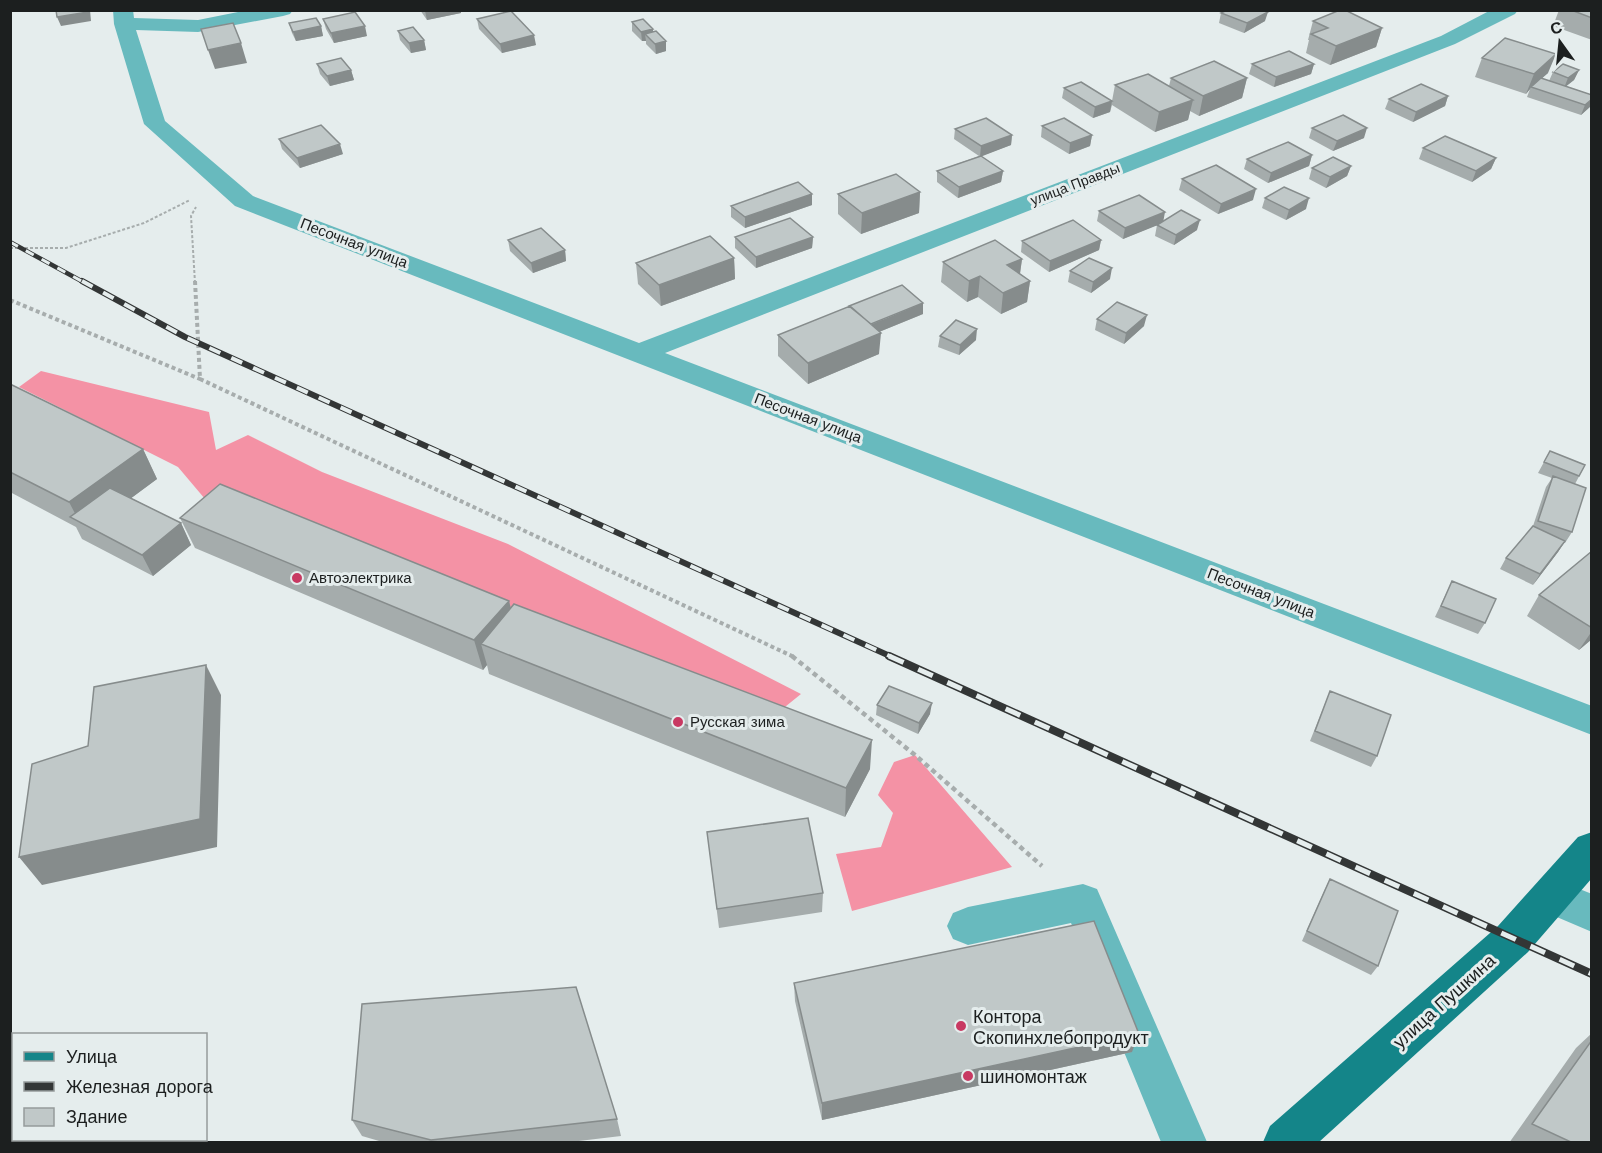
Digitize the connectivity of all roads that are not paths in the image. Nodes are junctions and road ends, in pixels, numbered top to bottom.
1 (283, 10) edge
2 (1508, 10) edge
3 (124, 17) edge
4 (639, 353) junction
5 (1592, 721) edge
6 (1592, 849) edge
7 (1552, 896) junction
8 (1592, 914) edge
9 (968, 926) dead end
10 (1184, 1143) edge
11 (1286, 1143) edge

1 - 3 street
2 - 4 street, улица Правды
3 - 4 street, Песочная улица
4 - 5 street, Песочная улица
6 - 7 main road, улица Пушкина
7 - 8 street
7 - 11 main road, улица Пушкина
9 - 10 street

